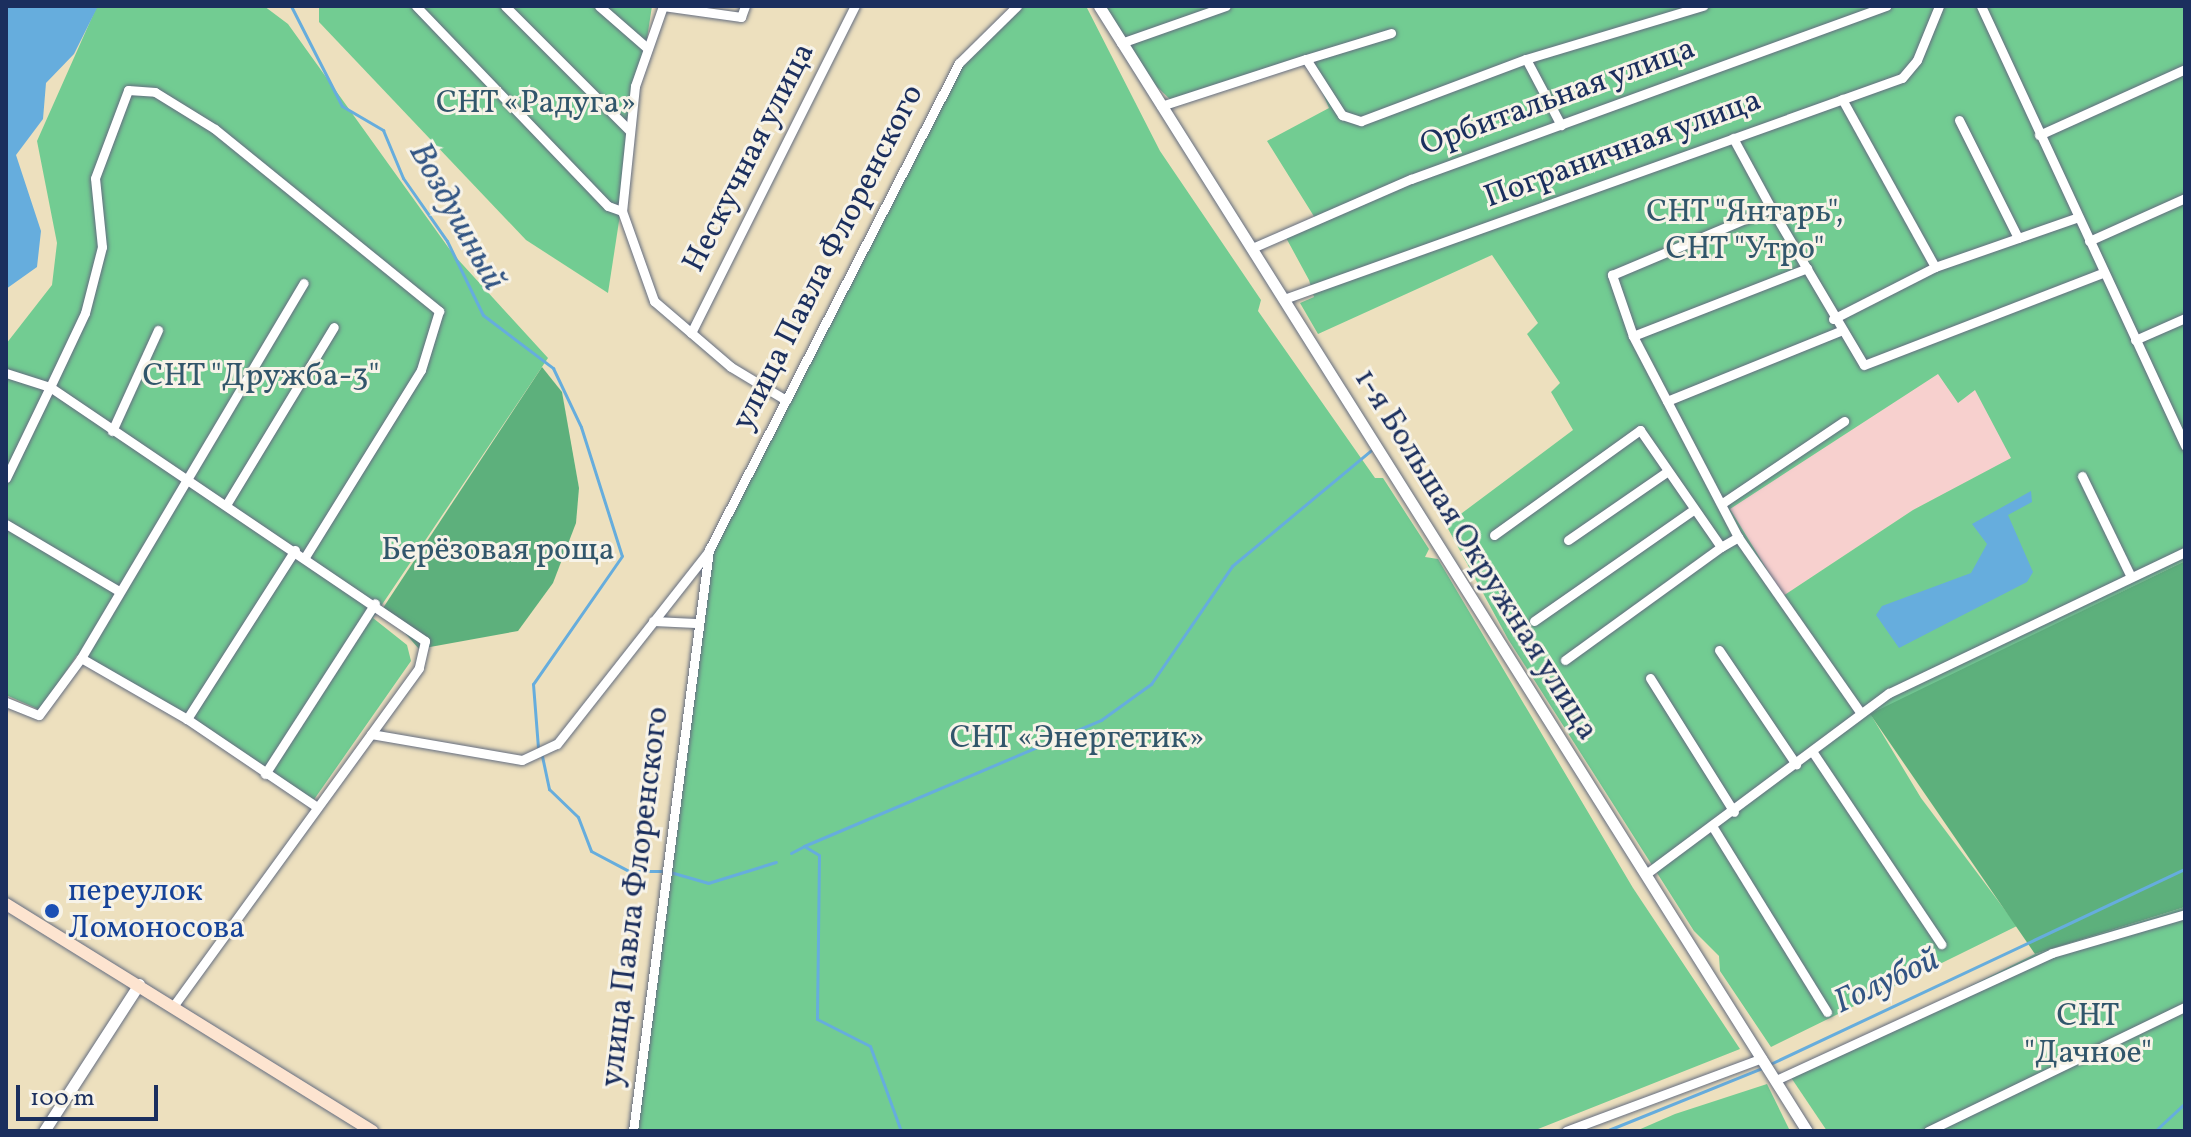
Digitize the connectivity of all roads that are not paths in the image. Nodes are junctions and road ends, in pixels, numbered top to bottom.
1 (416, 6) edge
2 (505, 6) edge
3 (599, 6) edge
4 (663, 6) edge
5 (745, 6) edge
6 (855, 6) edge
7 (1017, 6) edge
8 (1099, 6) edge
9 (1226, 6) edge
10 (1703, 6) edge
11 (1886, 6) edge
12 (1939, 6) edge
13 (1981, 6) edge
14 (1391, 33) dead end
15 (1121, 43) junction
16 (646, 47) junction
17 (1306, 59) junction
18 (1526, 59) junction
19 (2185, 69) edge
20 (1842, 99) junction
21 (1161, 106) junction
22 (1959, 120) dead end
23 (1561, 125) junction
24 (629, 130) junction
25 (2039, 135) junction
26 (1733, 138) junction
27 (2185, 198) edge
28 (1771, 208) junction
29 (622, 211) junction
30 (2076, 218) junction
31 (2018, 238) junction
32 (2089, 241) junction
33 (1252, 248) junction
34 (1935, 267) junction
35 (1807, 268) junction
36 (2100, 274) junction
37 (304, 283) dead end
38 (1284, 299) junction
39 (2185, 318) edge
40 (1833, 319) junction
41 (334, 327) dead end
42 (158, 330) dead end
43 (1840, 331) junction
44 (691, 333) junction
45 (1633, 336) junction
46 (2135, 340) junction
47 (6, 373) edge
48 (50, 387) junction
49 (786, 400) junction
50 (1667, 401) junction
51 (1844, 421) dead end
52 (2181, 428) edge
53 (112, 431) junction
54 (2185, 446) edge
55 (1668, 471) junction
56 (2082, 476) dead end
57 (6, 478) edge
58 (185, 479) junction
59 (1724, 502) junction
60 (226, 505) junction
61 (1693, 510) junction
62 (6, 524) edge
63 (1494, 535) dead end
64 (1738, 537) junction
65 (1568, 540) dead end
66 (1721, 547) junction
67 (295, 550) junction
68 (709, 550) junction
69 (2185, 552) edge
70 (305, 557) junction
71 (2131, 577) junction
72 (119, 591) junction
73 (375, 603) junction
74 (653, 621) junction
75 (1534, 621) dead end
76 (696, 623) junction
77 (1719, 650) dead end
78 (81, 658) junction
79 (1565, 660) dead end
80 (1650, 678) dead end
81 (6, 702) edge
82 (1860, 712) junction
83 (187, 719) junction
84 (371, 734) junction
85 (1814, 754) junction
86 (1796, 764) junction
87 (265, 774) junction
88 (317, 807) junction
89 (1734, 812) junction
90 (1714, 829) junction
91 (1646, 874) junction
92 (9, 905) edge
93 (2185, 914) edge
94 (1941, 944) dead end
95 (139, 984) junction
96 (173, 1007) junction
97 (2185, 1007) edge
98 (1827, 1012) dead end
99 (1762, 1058) junction
100 (1774, 1077) junction
101 (44, 1131) edge
102 (372, 1131) edge
103 (633, 1131) edge
104 (1566, 1131) edge
105 (1807, 1131) edge
106 (1928, 1131) edge

1 - 29 street
2 - 24 street
3 - 16 street
4 - 5 street
4 - 16 street
6 - 44 street, Нескучная улица
7 - 49 street, улица Павла Флоренского
8 - 15 street, 1-я Большая Окружная улица
9 - 15 street
10 - 18 street
11 - 23 street, Орбитальная улица
12 - 20 street, Пограничная улица
13 - 25 street
14 - 17 street
15 - 21 street, 1-я Большая Окружная улица
16 - 24 street
17 - 18 street
17 - 21 street
18 - 23 street
19 - 25 street
20 - 26 street, Пограничная улица
20 - 34 street
21 - 33 street, 1-я Большая Окружная улица
22 - 31 street
23 - 33 street, Орбитальная улица
24 - 29 street
25 - 30 street
26 - 28 street
26 - 38 street, Пограничная улица
27 - 32 street
28 - 35 street
28 - 45 street
29 - 44 street
30 - 31 street
30 - 32 street
31 - 34 street
32 - 36 street
33 - 38 street, 1-я Большая Окружная улица
34 - 40 street
35 - 40 street
35 - 45 street
36 - 43 street
36 - 46 street
37 - 58 street
38 - 91 street, 1-я Большая Окружная улица
39 - 46 street
40 - 43 street
41 - 60 street
42 - 53 street
43 - 50 street
44 - 49 street
45 - 50 street
46 - 52 street
47 - 48 street
48 - 53 street
48 - 57 street
48 - 70 street
49 - 68 street, улица Павла Флоренского
50 - 59 street
51 - 59 street
52 - 54 street
53 - 58 street
55 - 61 street
55 - 63 street
55 - 65 street
56 - 71 street
58 - 60 street
58 - 72 street
59 - 64 street
60 - 67 street
61 - 66 street
61 - 75 street
62 - 72 street
64 - 66 street
64 - 82 street
66 - 79 street
67 - 70 street
67 - 83 street
68 - 74 street, улица Павла Флоренского
68 - 76 street, улица Павла Флоренского
69 - 71 street
70 - 73 street
71 - 82 street
72 - 78 street
73 - 84 street
73 - 87 street
74 - 76 street
74 - 84 street, улица Павла Флоренского
76 - 103 street, улица Павла Флоренского
77 - 86 street
78 - 81 street
78 - 83 street
80 - 89 street
82 - 85 street
83 - 87 street
84 - 88 street
85 - 86 street
85 - 94 street
86 - 89 street
87 - 88 street
88 - 96 street
89 - 90 street
90 - 91 street
90 - 98 street
91 - 99 street, 1-я Большая Окружная улица
92 - 95 main road
93 - 100 street
95 - 96 main road
95 - 101 street
96 - 102 main road
97 - 106 street
99 - 100 street, 1-я Большая Окружная улица
99 - 104 street
100 - 105 street, 1-я Большая Окружная улица

